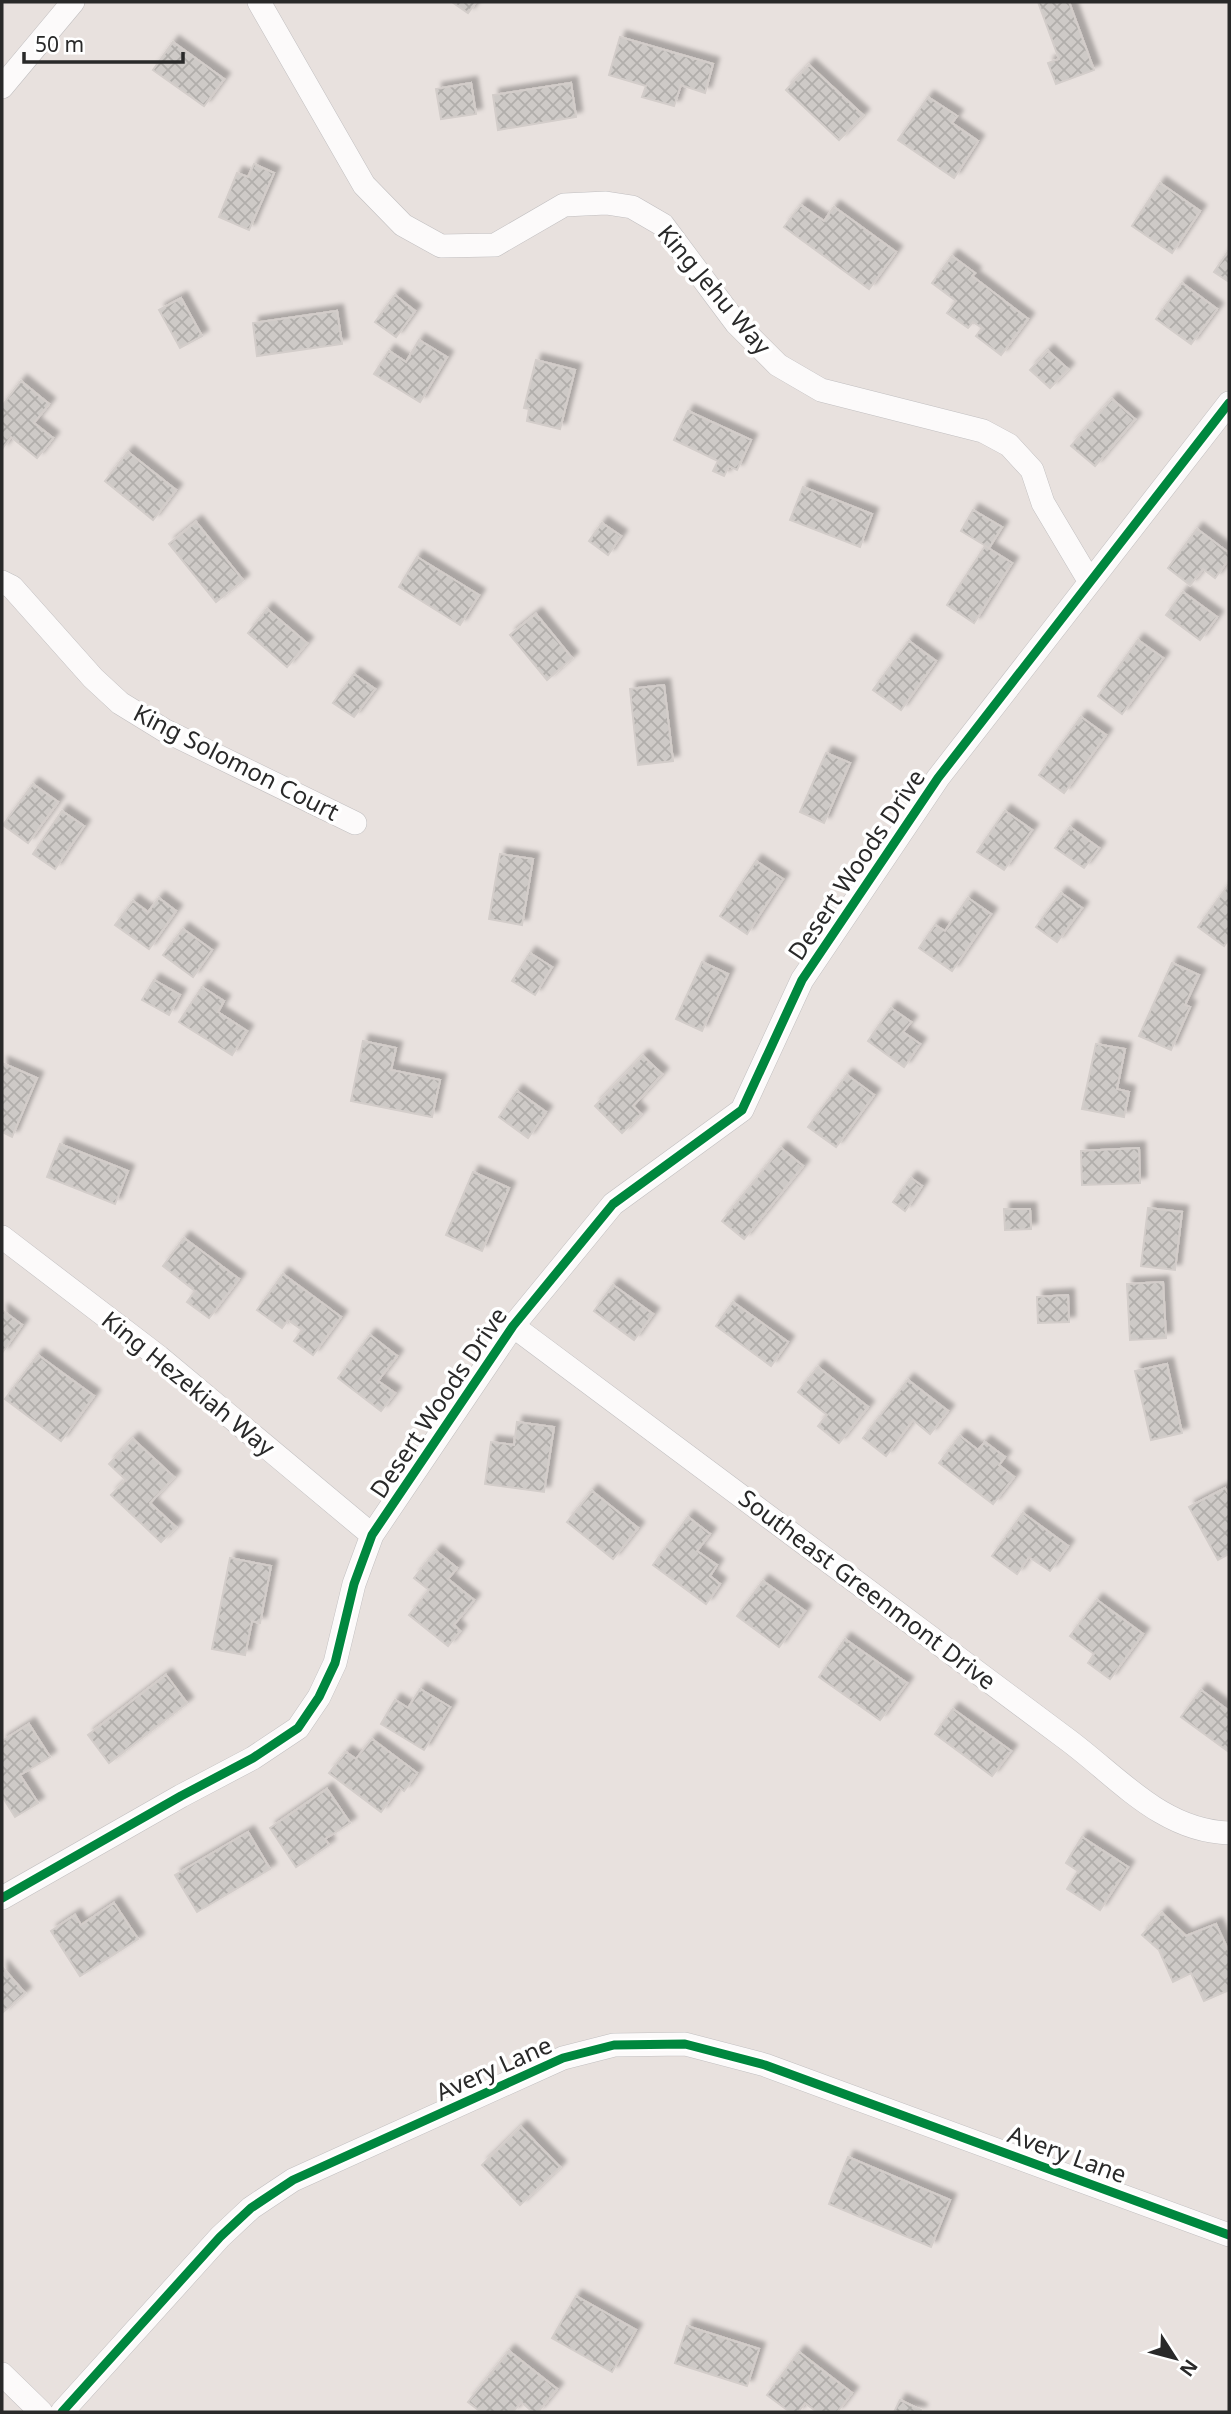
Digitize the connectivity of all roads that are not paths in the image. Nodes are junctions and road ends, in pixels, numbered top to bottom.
1 (73, 2) edge
2 (259, 2) edge
3 (2, 87) edge
4 (1229, 403) edge
5 (2, 582) edge
6 (1090, 582) junction
7 (355, 823) dead end
8 (2, 1237) edge
9 (513, 1326) junction
10 (372, 1535) junction
11 (1229, 1833) edge
12 (2, 1898) edge
13 (1229, 2235) edge
14 (2, 2374) edge
15 (41, 2412) edge
16 (62, 2412) edge

1 - 3 street
2 - 6 street, King Jehu Way
4 - 6 street, Desert Woods Drive
5 - 7 street, King Solomon Court
6 - 9 street, Desert Woods Drive
8 - 10 street, King Hezekiah Way
9 - 10 street, Desert Woods Drive
9 - 11 street, Southeast Greenmont Drive
10 - 12 street, Desert Woods Drive
13 - 16 street, Avery Lane
14 - 15 street

